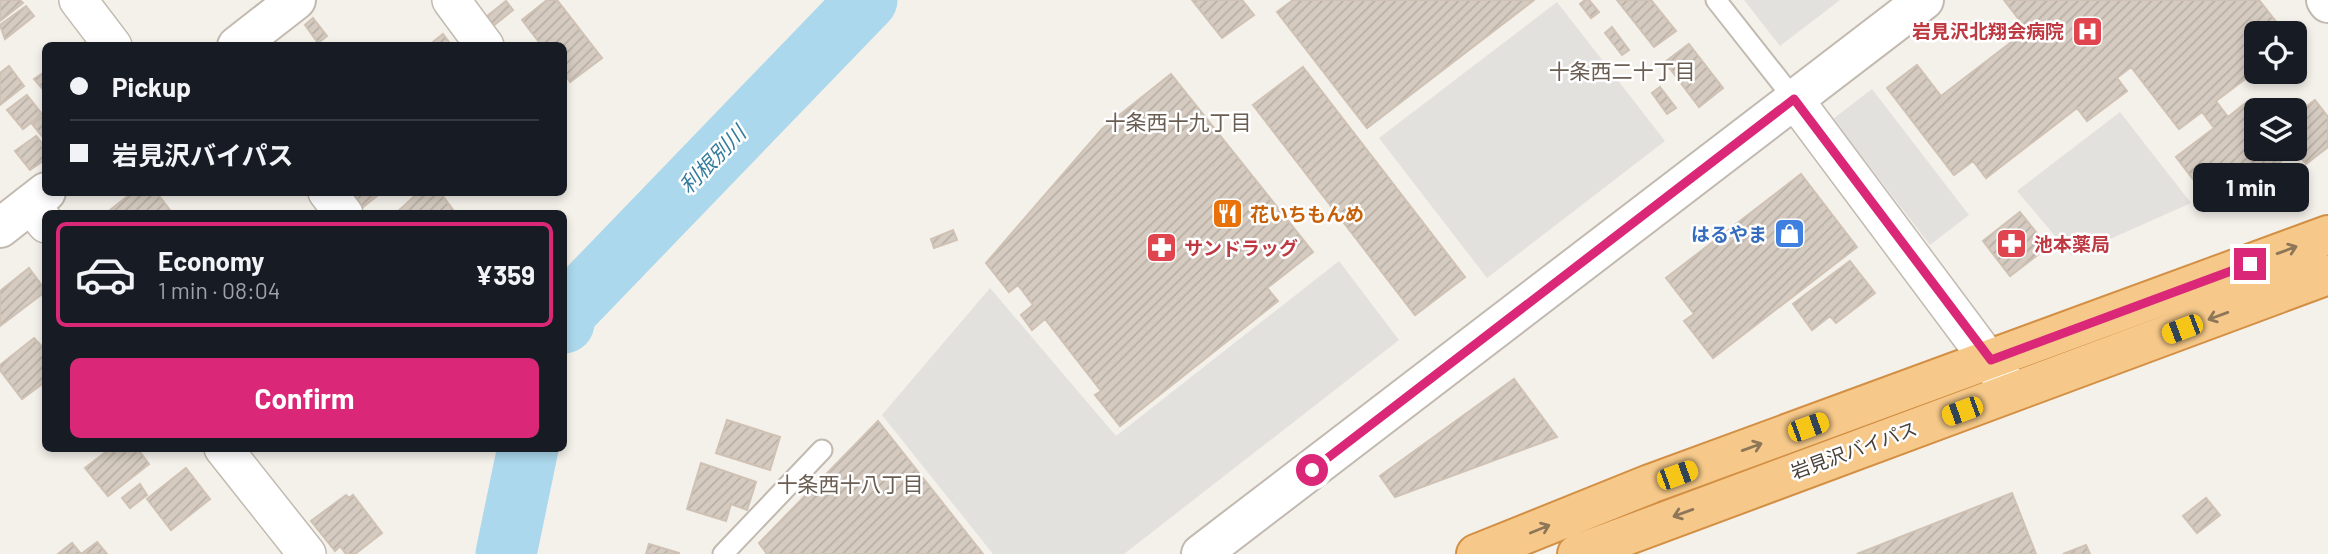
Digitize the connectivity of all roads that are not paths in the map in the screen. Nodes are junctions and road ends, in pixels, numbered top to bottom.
1 (78, 0) edge
2 (296, 0) edge
3 (451, 0) edge
4 (1716, 0) edge
5 (1924, 0) edge
6 (110, 42) edge
7 (242, 42) edge
8 (482, 42) edge
9 (1794, 99) junction
10 (330, 196) edge
11 (341, 210) edge
12 (2328, 235) edge
13 (2328, 275) edge
14 (1991, 360) junction
15 (2012, 393) junction
16 (822, 450) dead end
17 (226, 452) edge
18 (307, 554) edge
19 (723, 554) edge
20 (1201, 554) edge
21 (1476, 554) edge
22 (1577, 554) edge

1 - 6 street
2 - 7 street
3 - 8 street
4 - 9 lane
5 - 9 street
9 - 14 street
9 - 20 street
10 - 11 street
14 -> 12 highway, 岩見沢バイパス
13 -> 15 highway, 岩見沢バイパス
14 - 15 street
21 -> 14 highway, 岩見沢バイパス
15 -> 22 highway, 岩見沢バイパス
16 - 19 lane
17 - 18 street

